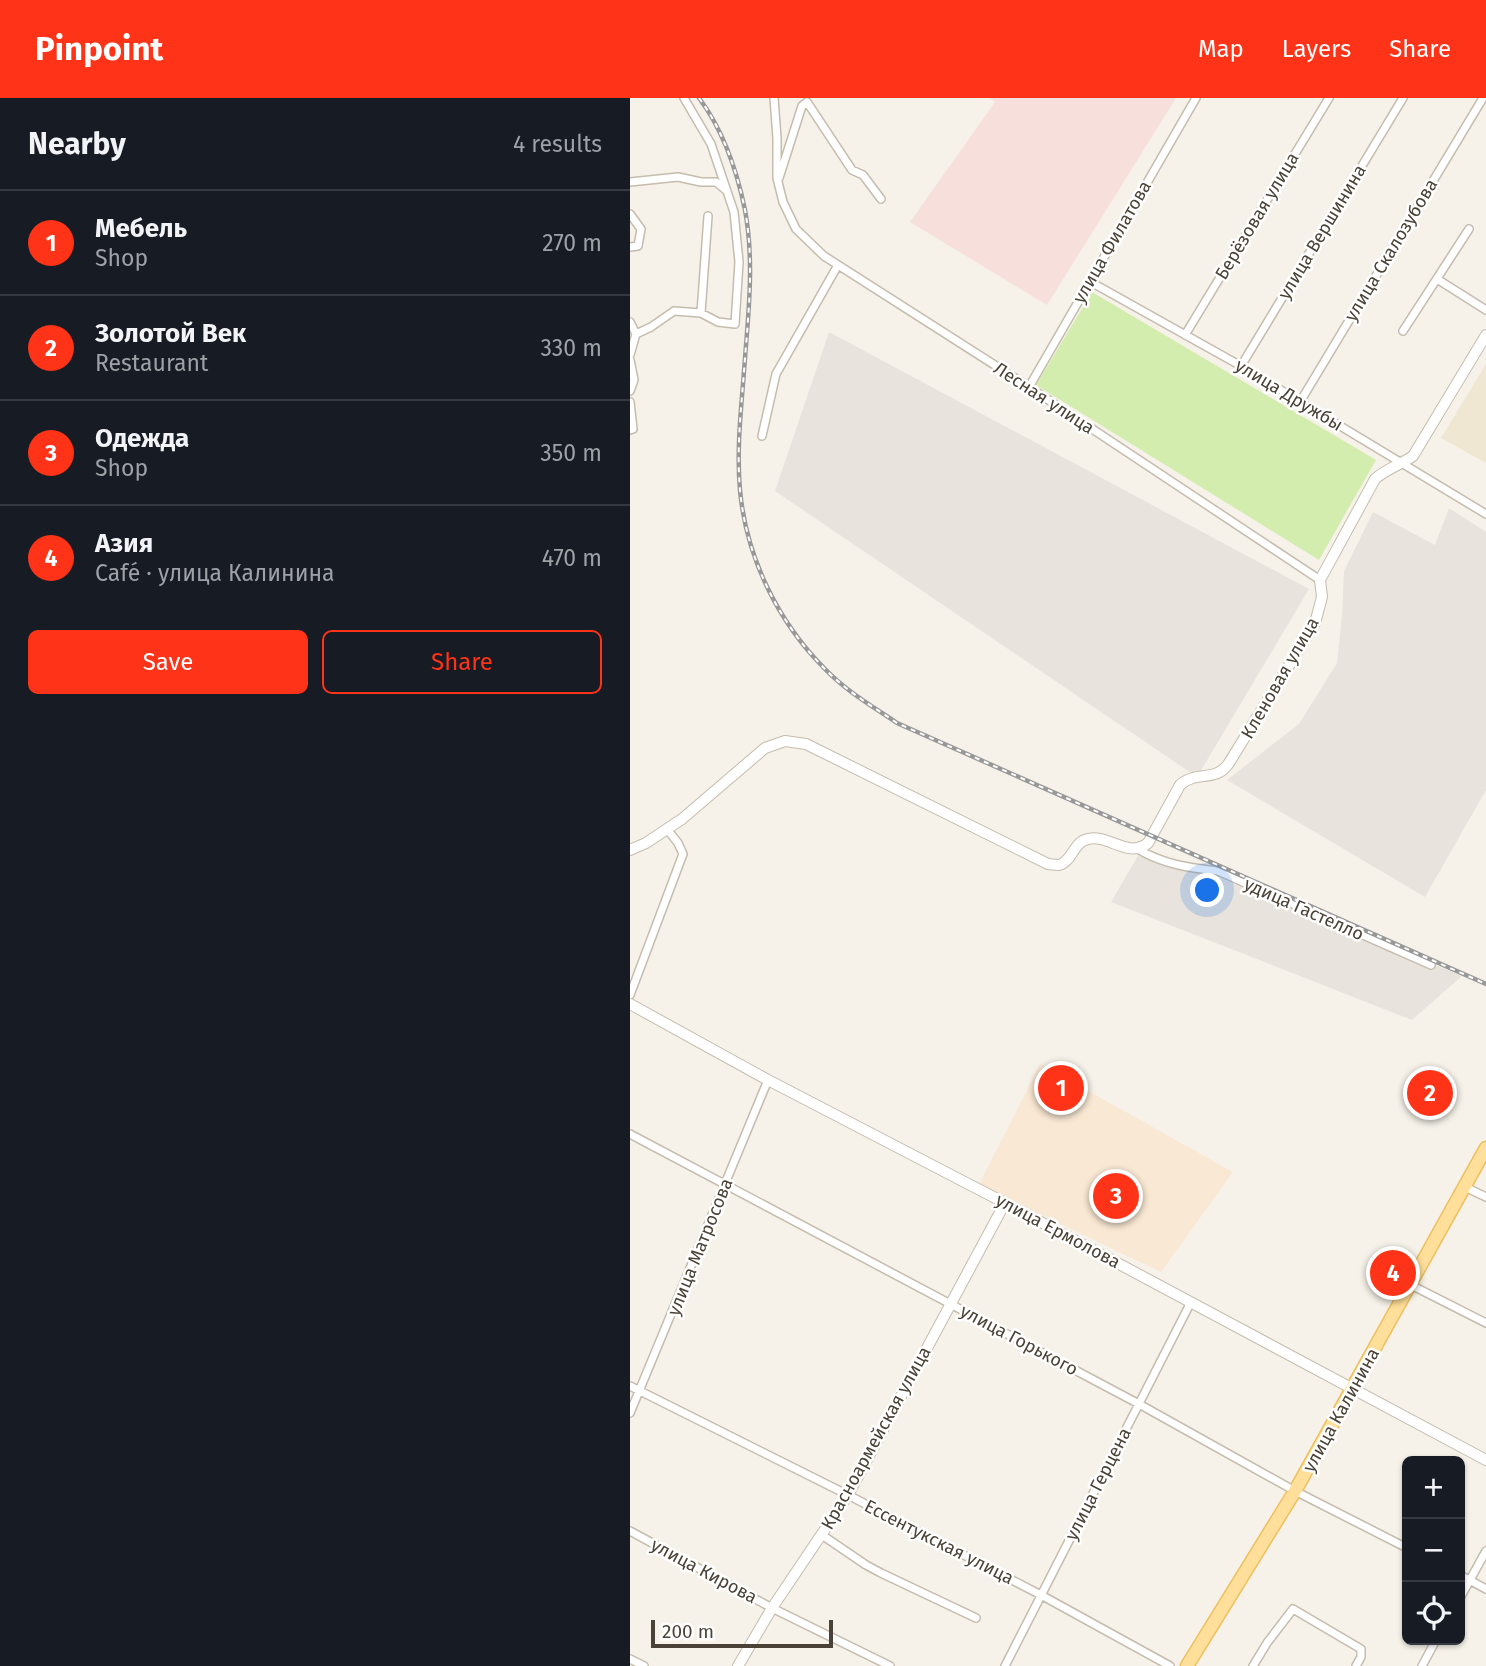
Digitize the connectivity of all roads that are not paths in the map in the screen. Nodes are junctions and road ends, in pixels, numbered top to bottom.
1 (684, 98) edge
2 (774, 98) edge
3 (1196, 98) edge
4 (1329, 98) edge
5 (1403, 98) edge
6 (1483, 98) edge
7 (630, 182) edge
8 (778, 182) junction
9 (727, 191) junction
10 (881, 199) dead end
11 (630, 214) edge
12 (708, 216) dead end
13 (1469, 229) dead end
14 (634, 247) edge
15 (838, 265) junction
16 (1437, 279) junction
17 (1089, 281) junction
18 (1486, 310) edge
19 (701, 313) junction
20 (630, 322) edge
21 (1403, 331) dead end
22 (636, 334) junction
23 (1185, 335) junction
24 (1486, 335) edge
25 (630, 357) edge
26 (1241, 366) junction
27 (1029, 387) junction
28 (630, 391) edge
29 (630, 402) edge
30 (1300, 402) junction
31 (630, 430) edge
32 (762, 436) dead end
33 (1403, 463) junction
34 (1486, 514) edge
35 (1320, 580) junction
36 (667, 829) junction
37 (1136, 848) junction
38 (630, 850) edge
39 (1431, 965) dead end
40 (630, 995) edge
41 (630, 1004) edge
42 (768, 1080) junction
43 (630, 1134) edge
44 (1486, 1149) edge
45 (726, 1184) junction
46 (1465, 1186) junction
47 (1486, 1197) edge
48 (1005, 1203) junction
49 (1411, 1285) junction
50 (1191, 1302) junction
51 (951, 1303) junction
52 (1486, 1323) edge
53 (630, 1387) edge
54 (1353, 1389) junction
55 (640, 1391) junction
56 (1139, 1404) junction
57 (630, 1413) edge
58 (1486, 1460) edge
59 (1295, 1491) junction
60 (848, 1495) junction
61 (630, 1531) edge
62 (822, 1535) junction
63 (1402, 1545) edge
64 (1486, 1551) edge
65 (1465, 1578) edge
66 (1470, 1580) junction
67 (1465, 1589) edge
68 (1486, 1589) edge
69 (1041, 1595) junction
70 (772, 1608) junction
71 (976, 1618) dead end
72 (1433, 1645) edge
73 (630, 1659) edge
74 (644, 1666) edge
75 (738, 1666) edge
76 (890, 1666) edge
77 (1005, 1666) edge
78 (1170, 1666) edge
79 (1187, 1666) edge
80 (1253, 1666) edge
81 (1356, 1666) edge
82 (1422, 1666) edge

1 - 9 street
2 - 8 street, Лесная улица
3 - 17 street, улица Филатова
4 - 23 street, Берёзовая улица
5 - 26 street, улица Вершинина
6 - 30 street, улица Скалозубова
7 - 9 street
8 - 10 street
8 - 15 street, Лесная улица
9 - 19 street
11 - 14 street
12 - 19 street
13 - 16 street
15 - 27 street, Лесная улица
15 - 32 street
16 - 18 street
16 - 21 street
17 - 23 street, улица Дружбы
17 - 27 street, улица Филатова
19 - 22 street
20 - 22 street
22 - 25 street
23 - 26 street, улица Дружбы
24 - 33 street, Кленовая улица
25 - 28 street
26 - 30 street, улица Дружбы
27 - 35 street, Лесная улица
29 - 31 street
30 - 33 street, улица Дружбы
33 - 34 street, улица Дружбы
33 - 35 street, Кленовая улица
35 - 37 street, Кленовая улица
36 - 37 street
36 - 38 street
36 - 40 street
37 - 39 street, удица Гастелло
41 - 42 street, улица Ермолова
42 - 45 street, улица Матросова
42 - 48 street, улица Ермолова
43 - 45 street, улица Горького
44 - 46 main road, улица Калинина
45 - 51 street, улица Горького
45 - 55 street, улица Матросова
46 - 47 street
46 - 49 main road, улица Калинина
48 - 50 street, улица Ермолова
48 - 51 street, Красноармейская улица
49 - 52 street
49 - 54 main road, улица Калинина
50 - 54 street, улица Ермолова
50 - 56 street, улица Герцена
51 - 56 street, улица Горького
51 - 60 street, Красноармейская улица
53 - 55 street, Ессентукская улица
54 - 58 street, улица Ермолова
54 - 59 main road, улица Калинина
55 - 57 street, улица Матросова
55 - 60 street, Ессентукская улица
56 - 59 street, улица Горького
56 - 69 street, улица Герцена
59 - 63 street, улица Горького
59 - 79 main road, улица Калинина
60 - 62 street, Красноармейская улица
60 - 69 street, Ессентукская улица
61 - 70 street, улица Кирова
62 - 70 street, Красноармейская улица
62 - 71 street
64 - 66 street
65 - 66 street
66 - 67 street
66 - 68 street
69 - 77 street, улица Герцена
69 - 78 street, Ессентукская улица
70 - 75 street, Красноармейская улица
70 - 76 street, улица Кирова
72 - 82 street
73 - 74 street
80 - 81 street

